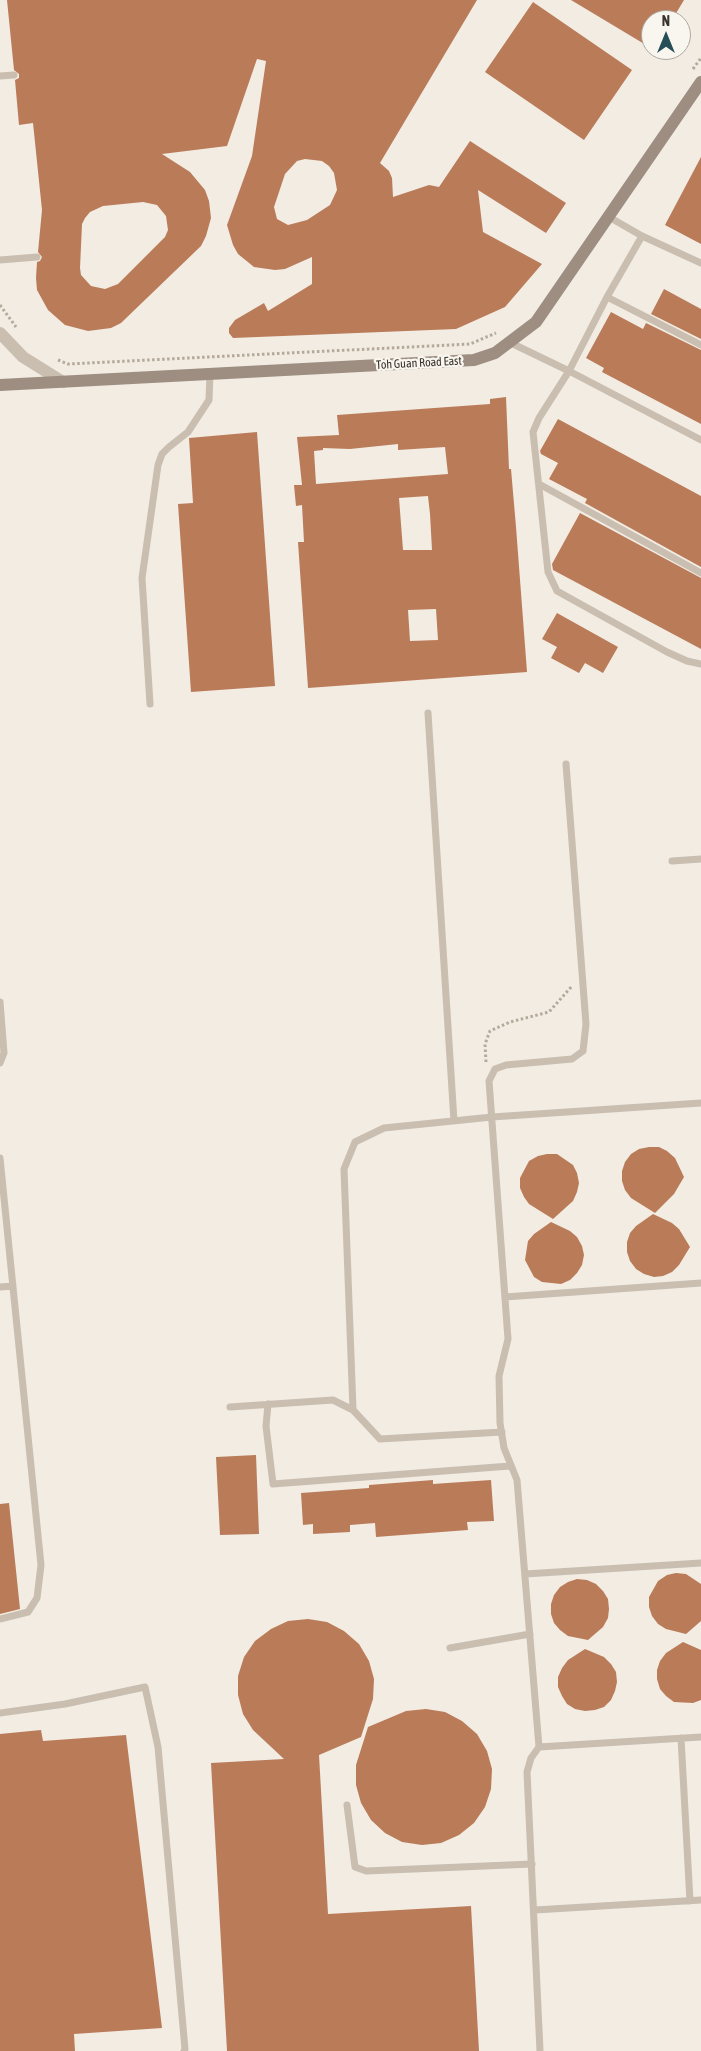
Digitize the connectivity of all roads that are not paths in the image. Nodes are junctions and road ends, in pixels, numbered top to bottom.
1 (14, 75) dead end
2 (0, 76) edge
3 (701, 82) edge
4 (609, 217) junction
5 (642, 236) junction
6 (37, 257) dead end
7 (0, 260) edge
8 (701, 262) edge
9 (607, 297) junction
10 (0, 333) edge
11 (510, 343) junction
12 (701, 345) edge
13 (569, 371) junction
14 (210, 374) junction
15 (64, 382) junction
16 (0, 386) edge
17 (701, 440) edge
18 (539, 484) junction
19 (701, 573) edge
20 (701, 664) edge
21 (150, 704) dead end
22 (428, 713) dead end
23 (566, 764) dead end
24 (701, 859) edge
25 (672, 861) dead end
26 (0, 1002) edge
27 (0, 1063) edge
28 (701, 1103) edge
29 (492, 1117) junction
30 (454, 1121) junction
31 (0, 1158) edge
32 (701, 1284) edge
33 (13, 1286) junction
34 (0, 1287) edge
35 (505, 1297) junction
36 (268, 1404) junction
37 (230, 1407) dead end
38 (353, 1410) junction
39 (502, 1432) junction
40 (510, 1466) junction
41 (701, 1563) edge
42 (525, 1574) junction
43 (0, 1619) edge
44 (530, 1634) junction
45 (450, 1648) dead end
46 (0, 1713) edge
47 (701, 1737) edge
48 (681, 1738) junction
49 (539, 1747) junction
50 (347, 1805) dead end
51 (532, 1864) junction
52 (701, 1900) edge
53 (690, 1901) junction
54 (535, 1910) junction
55 (184, 2051) edge
56 (540, 2051) edge

1 - 2 lane
3 - 4 street, Toh Guan Road East
4 - 5 lane
4 - 11 street, Toh Guan Road East
5 - 8 lane
5 - 9 lane
6 - 7 lane
9 - 12 lane
9 - 13 lane
10 - 15 street
11 - 13 lane
11 - 14 street, Toh Guan Road East
13 - 17 lane
13 - 18 lane
14 - 15 street, Toh Guan Road East
14 - 21 lane
15 - 16 street, Toh Guan Road East
18 - 19 lane
18 - 20 lane
22 - 30 lane
23 - 29 lane
24 - 25 lane
26 - 27 lane
28 - 29 lane
29 - 30 lane
29 - 35 lane
30 - 38 lane
31 - 33 lane
32 - 35 lane
33 - 34 lane
33 - 43 lane
35 - 39 lane
36 - 37 lane
36 - 38 lane
36 - 40 lane
38 - 39 lane
39 - 40 lane
40 - 42 lane
41 - 42 lane
42 - 44 lane
44 - 45 lane
44 - 49 lane
46 - 55 lane
47 - 48 lane
48 - 49 lane
48 - 53 lane
49 - 51 lane
50 - 51 lane
51 - 54 lane
52 - 53 lane
53 - 54 lane
54 - 56 lane

